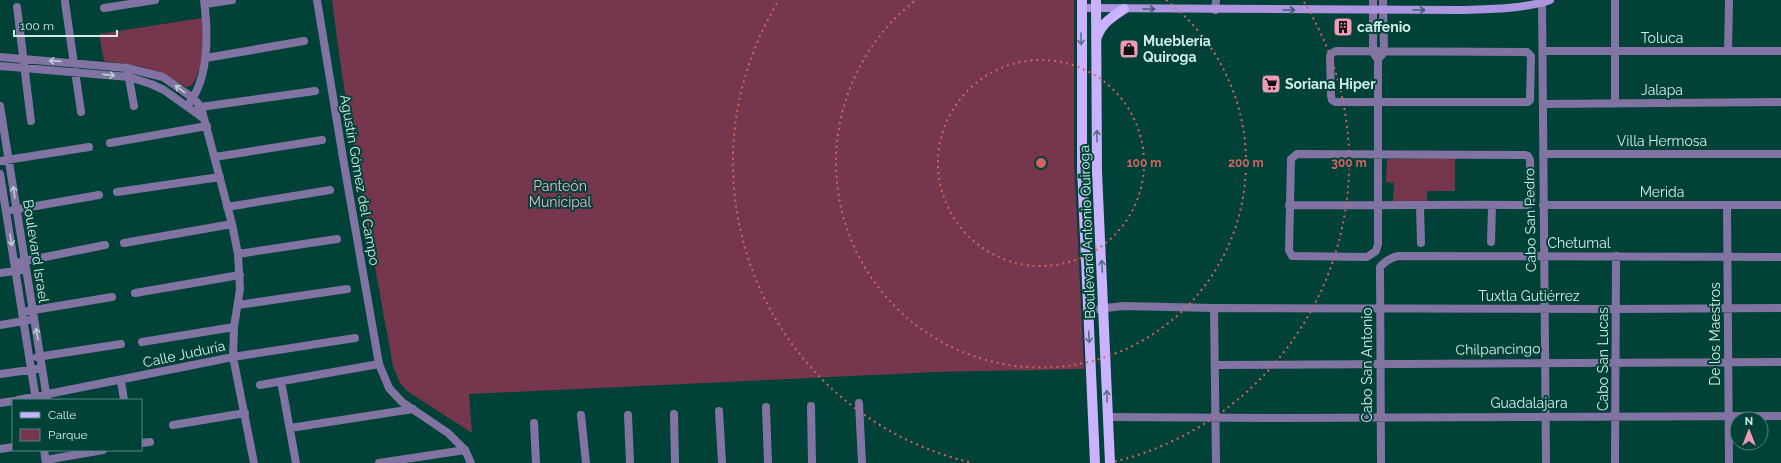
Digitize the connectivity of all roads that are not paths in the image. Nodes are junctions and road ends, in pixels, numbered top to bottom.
1 (155, 0) edge
2 (232, 0) edge
3 (317, 0) edge
4 (1216, 0) edge
5 (1373, 0) edge
6 (1383, 0) edge
7 (1615, 0) edge
8 (1729, 0) edge
9 (1544, 1) edge
10 (65, 2) dead end
11 (204, 2) edge
12 (1082, 4) edge
13 (1096, 4) edge
14 (17, 6) dead end
15 (104, 8) dead end
16 (1124, 9) junction
17 (1373, 9) junction
18 (1216, 10) junction
19 (1384, 10) junction
20 (304, 41) dead end
21 (1096, 41) junction
22 (1373, 41) junction
23 (1384, 41) junction
24 (1543, 51) junction
25 (1615, 51) junction
26 (1728, 51) junction
27 (1781, 51) edge
28 (1373, 52) junction
29 (1384, 52) junction
30 (0, 58) edge
31 (206, 58) junction
32 (23, 59) junction
33 (1378, 60) junction
34 (74, 62) junction
35 (0, 66) edge
36 (24, 68) junction
37 (127, 68) junction
38 (76, 72) junction
39 (129, 78) junction
40 (315, 91) dead end
41 (193, 98) junction
42 (1781, 102) edge
43 (1379, 103) junction
44 (1543, 104) junction
45 (1615, 104) junction
46 (0, 106) edge
47 (134, 106) dead end
48 (187, 106) junction
49 (201, 107) junction
50 (81, 112) dead end
51 (194, 112) junction
52 (1, 117) edge
53 (31, 121) dead end
54 (205, 122) junction
55 (322, 140) dead end
56 (110, 143) dead end
57 (88, 147) dead end
58 (1542, 154) junction
59 (1781, 154) edge
60 (1379, 155) junction
61 (215, 156) junction
62 (4, 160) edge
63 (10, 170) junction
64 (0, 173) edge
65 (220, 177) junction
66 (330, 190) dead end
67 (117, 192) dead end
68 (99, 195) dead end
69 (1289, 205) junction
70 (1492, 205) junction
71 (1543, 205) junction
72 (1727, 205) junction
73 (1781, 205) edge
74 (1380, 206) junction
75 (1420, 206) junction
76 (227, 207) junction
77 (6, 211) junction
78 (17, 214) junction
79 (4, 221) edge
80 (232, 224) junction
81 (337, 239) dead end
82 (1491, 242) dead end
83 (124, 243) dead end
84 (1420, 243) dead end
85 (105, 245) dead end
86 (238, 254) junction
87 (1544, 256) junction
88 (1616, 256) junction
89 (1728, 257) junction
90 (1781, 257) edge
91 (25, 265) junction
92 (15, 267) junction
93 (1380, 267) joint
94 (0, 273) edge
95 (240, 275) junction
96 (347, 289) dead end
97 (135, 293) dead end
98 (112, 297) dead end
99 (238, 305) junction
100 (1104, 307) junction
101 (1214, 308) junction
102 (1380, 308) junction
103 (1545, 308) junction
104 (1728, 308) junction
105 (1781, 308) edge
106 (1616, 309) junction
107 (33, 310) junction
108 (1088, 310) junction
109 (22, 312) junction
110 (34, 320) junction
111 (24, 321) junction
112 (0, 325) edge
113 (234, 327) junction
114 (355, 338) dead end
115 (142, 342) dead end
116 (121, 344) dead end
117 (40, 356) junction
118 (233, 357) junction
119 (30, 358) junction
120 (1545, 362) junction
121 (1616, 362) junction
122 (1729, 362) junction
123 (1781, 362) edge
124 (379, 364) junction
125 (1381, 364) junction
126 (1215, 365) junction
127 (42, 368) junction
128 (31, 370) junction
129 (0, 374) edge
130 (121, 381) junction
131 (281, 381) junction
132 (260, 385) dead end
133 (47, 398) edge
134 (36, 399) edge
135 (124, 399) edge
136 (12, 401) edge
137 (0, 403) edge
138 (859, 403) dead end
139 (811, 406) dead end
140 (766, 407) dead end
141 (413, 409) junction
142 (719, 411) dead end
143 (245, 412) junction
144 (674, 414) dead end
145 (581, 415) dead end
146 (628, 415) dead end
147 (1545, 416) junction
148 (1615, 416) junction
149 (1728, 416) junction
150 (1781, 416) edge
151 (1107, 417) junction
152 (1216, 418) junction
153 (1380, 418) junction
154 (534, 423) dead end
155 (173, 425) dead end
156 (290, 428) junction
157 (150, 442) dead end
158 (142, 443) edge
159 (12, 447) edge
160 (0, 449) edge
161 (465, 450) junction
162 (44, 451) edge
163 (96, 451) edge
164 (56, 457) edge
165 (46, 462) edge
166 (252, 463) edge
167 (296, 463) edge
168 (379, 463) edge
169 (471, 463) edge
170 (536, 463) edge
171 (586, 463) edge
172 (630, 463) edge
173 (675, 463) edge
174 (722, 463) edge
175 (768, 463) edge
176 (812, 463) edge
177 (862, 463) edge
178 (1095, 463) edge
179 (1110, 463) edge
180 (1216, 463) edge
181 (1381, 463) edge
182 (1546, 463) edge
183 (1615, 463) edge
184 (1729, 463) edge

1 - 15 street
2 - 11 street
3 - 124 street, Agustín Gómez del Campo
4 - 18 street
5 - 17 street
6 - 19 street
7 - 25 street
8 - 26 street
19 -> 9 main road
9 - 24 street, Cabo San Pedro
10 - 34 street
11 - 31 street
12 - 13 main road
12 -> 108 main road, Boulevard Antonio Quiroga
13 - 16 main road
13 - 21 main road, Boulevard Antonio Quiroga
14 - 32 street
16 -> 18 main road
16 - 21 main road
18 -> 17 main road
17 - 19 main road
17 - 22 street
19 - 23 street
20 - 31 street
100 -> 21 main road, Boulevard Antonio Quiroga
22 - 23 street
22 - 28 street
23 - 29 street
24 - 25 street, Toluca
24 - 44 street, Cabo San Pedro
25 - 26 street, Toluca
25 - 45 street
26 - 27 street, Toluca
28 - 29 street
28 - 33 street
28 - 43 street
29 - 33 street
29 - 43 street
30 - 32 street
31 - 41 street
34 -> 32 street
32 - 36 street
33 - 43 street
34 - 37 street
34 - 38 street
35 - 36 street
36 - 38 street
36 - 53 street
37 - 39 street
41 -> 37 street
38 -> 39 street
38 - 50 street
39 - 47 street
39 - 48 street
40 - 49 street
41 - 48 street
41 - 49 street
42 - 45 street, Jalapa
43 - 60 street
44 - 45 street, Jalapa
44 - 58 street, Cabo San Pedro
46 - 52 street, Boulevard Israel
48 - 51 street
49 - 51 street
49 - 54 street
51 - 54 street
52 - 62 street, Boulevard Israel
54 - 56 street
54 - 61 street
55 - 61 street
57 - 62 street
58 - 59 street, Villa Hermosa
58 - 71 street, Cabo San Pedro
60 - 69 street
60 - 70 street
60 - 74 street
61 - 65 street
62 - 63 street, Boulevard Israel
63 - 64 street
78 -> 63 street, Boulevard Israel
64 - 77 street, Boulevard Israel
65 - 67 street
65 - 76 street
66 - 76 street
68 - 78 street
69 - 74 street
69 - 74 street
70 - 75 street
70 - 82 street
71 - 72 street, Merida
71 - 87 street, Cabo San Pedro
72 - 73 street, Merida
72 - 89 street, De los Maestros
74 - 75 street
75 - 84 street
76 - 80 street
77 - 78 street
77 - 79 street, Boulevard Israel
78 - 79 street
78 - 91 street, Boulevard Israel
79 -> 92 street, Boulevard Israel
80 - 83 street
80 - 86 street
81 - 86 street
85 - 91 street
86 - 95 street
87 - 88 street, Chetumal
87 - 93 street, Chetumal
87 - 103 street, Cabo San Pedro
88 - 89 street, Chetumal
88 - 106 street, Cabo San Lucas
89 - 90 street, Chetumal
89 - 104 street, De los Maestros
91 - 92 street
91 - 107 street, Boulevard Israel
92 - 94 street
92 - 109 street, Boulevard Israel
93 - 102 street, Cabo San Antonio
95 - 97 street
95 - 99 street
96 - 99 street
98 - 107 street
99 - 113 street
100 - 101 street, Tuxtla Gutiérrez
100 - 108 street, Tuxtla Gutiérrez
151 -> 100 main road, Boulevard Antonio Quiroga
101 - 102 street, Tuxtla Gutiérrez
101 - 126 street
102 - 103 street, Tuxtla Gutiérrez
102 - 125 street, Cabo San Antonio
103 - 106 street, Tuxtla Gutiérrez
103 - 120 street, Cabo San Pedro
104 - 105 street, Tuxtla Gutiérrez
104 - 106 street, Tuxtla Gutiérrez
104 - 122 street, De los Maestros
106 - 121 street, Cabo San Lucas
107 - 109 street
107 - 110 street, Boulevard Israel
108 -> 178 main road, Boulevard Antonio Quiroga
109 - 111 street, Boulevard Israel
110 - 111 street
117 -> 110 street, Boulevard Israel
111 - 112 street
111 - 119 street, Boulevard Israel
113 - 115 street
113 - 118 street
114 - 118 street, Calle Juduría
116 - 117 street
117 - 119 street
117 - 127 street, Boulevard Israel
118 - 130 street, Calle Juduría
118 - 143 street
119 - 128 street, Boulevard Israel
120 - 121 street, Chilpancingo
120 - 125 street, Chilpancingo
120 - 147 street, Cabo San Pedro
121 - 122 street, Chilpancingo
121 - 148 street, Cabo San Lucas
122 - 123 street, Chilpancingo
122 - 149 street, De los Maestros
124 - 131 street
124 - 141 street, Agustín Gómez del Campo
125 - 126 street, Chilpancingo
125 - 153 street, Cabo San Antonio
126 - 152 street
127 - 128 street
127 - 133 street, Boulevard Israel
128 - 129 street
128 - 134 street, Boulevard Israel
130 - 133 street, Calle Juduría
130 - 135 street
131 - 132 street
131 - 156 street
133 - 134 street, Calle Juduría
136 - 137 street
138 - 177 street
139 - 176 street
140 - 175 street
141 - 156 street
141 - 161 street, Agustín Gómez del Campo
142 - 174 street
143 - 155 street
143 - 166 street
144 - 173 street
145 - 171 street
146 - 172 street
147 - 148 street, Guadalajara
147 - 153 street, Guadalajara
147 - 182 street, Cabo San Pedro
148 - 149 street, Guadalajara
148 - 183 street, Cabo San Lucas
149 - 150 street, Guadalajara
149 - 184 street, De los Maestros
151 - 152 street, Guadalajara
151 - 179 main road, Boulevard Antonio Quiroga
152 - 153 street, Guadalajara
152 - 180 street
153 - 181 street, Cabo San Antonio
154 - 170 street
156 - 167 street
157 - 158 street
159 - 160 street
161 - 168 street
161 - 169 street
162 - 165 street
163 - 164 street
164 - 165 street

